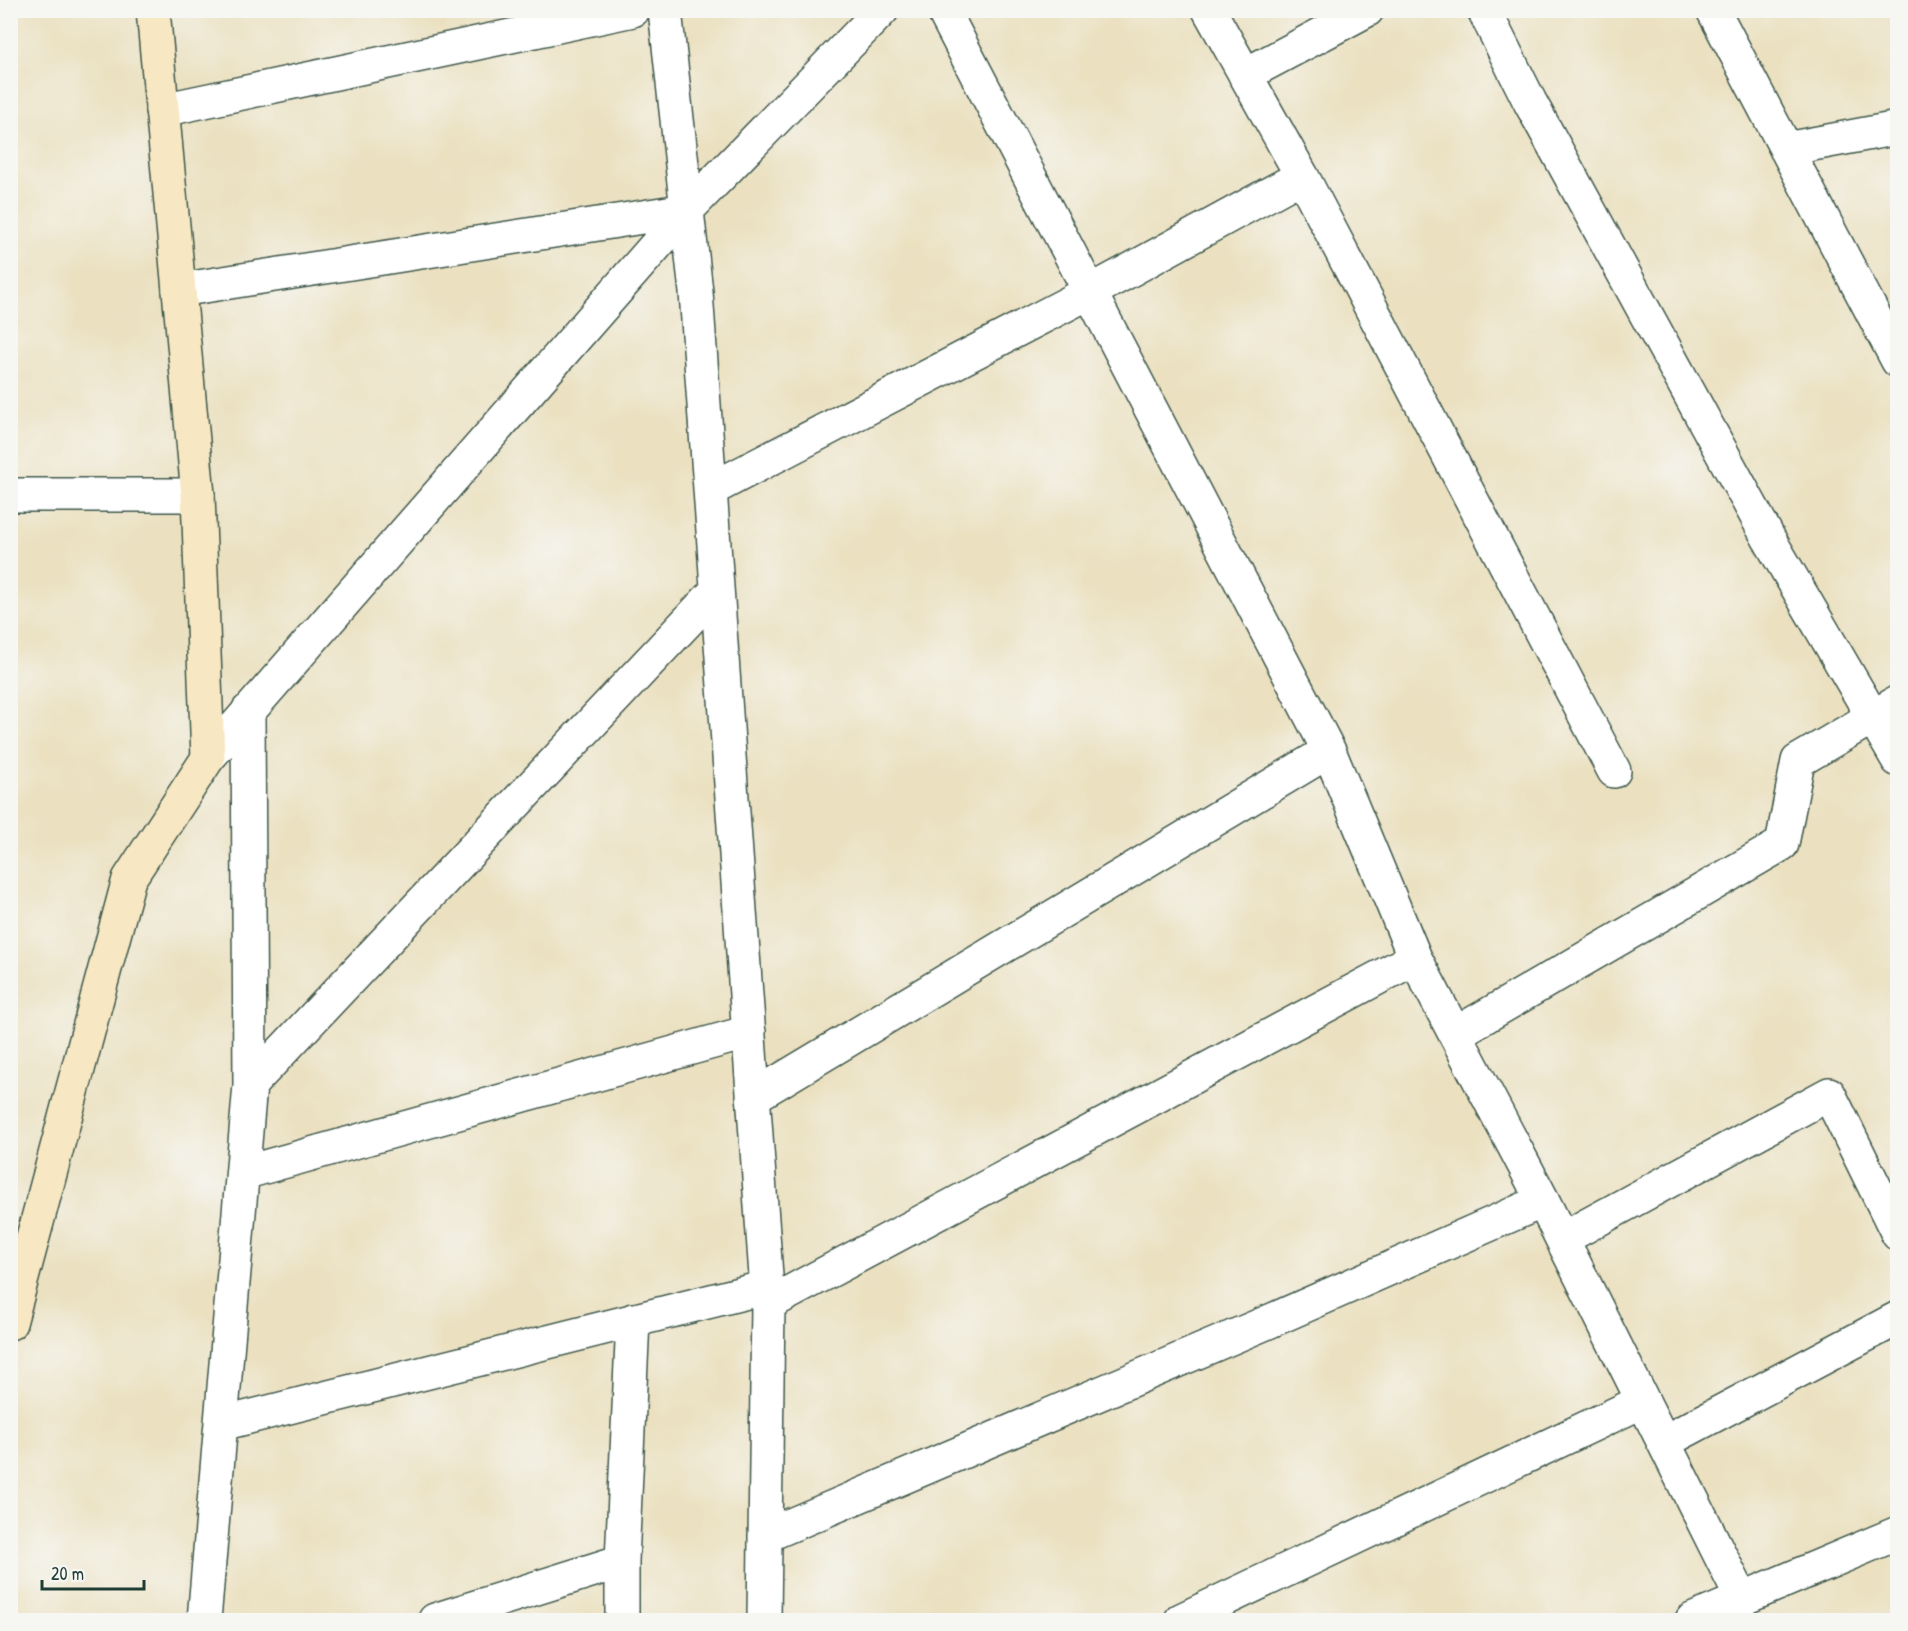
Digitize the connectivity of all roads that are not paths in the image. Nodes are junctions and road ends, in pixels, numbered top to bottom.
1 (153, 10) edge
2 (633, 10) edge
3 (665, 10) edge
4 (882, 10) edge
5 (944, 10) edge
6 (1209, 10) edge
7 (1367, 10) edge
8 (1484, 10) edge
9 (1713, 10) edge
10 (1245, 75) junction
11 (162, 110) junction
12 (1898, 128) edge
13 (1786, 149) junction
14 (1302, 176) junction
15 (687, 210) junction
16 (179, 290) junction
17 (1090, 292) junction
18 (1898, 360) edge
19 (710, 490) junction
20 (10, 495) edge
21 (198, 495) junction
22 (717, 590) junction
23 (1885, 709) edge
24 (248, 711) junction
25 (1329, 751) junction
26 (208, 758) junction
27 (1898, 760) edge
28 (1614, 771) dead end
29 (1415, 958) junction
30 (749, 1032) junction
31 (1455, 1034) junction
32 (250, 1085) junction
33 (753, 1097) junction
34 (243, 1173) junction
35 (1543, 1201) junction
36 (1898, 1234) edge
37 (1562, 1239) junction
38 (18, 1261) edge
39 (767, 1295) junction
40 (1898, 1318) edge
41 (633, 1320) junction
42 (10, 1323) edge
43 (1643, 1401) junction
44 (221, 1424) junction
45 (1664, 1442) junction
46 (1898, 1533) edge
47 (765, 1536) junction
48 (622, 1561) junction
49 (1742, 1599) junction
50 (204, 1620) edge
51 (435, 1620) edge
52 (622, 1620) edge
53 (764, 1620) edge
54 (1181, 1620) edge
55 (1692, 1620) edge

1 - 11 street
2 - 11 street
3 - 15 street
4 - 15 street
5 - 17 street
6 - 10 street
7 - 10 street
8 - 23 street
9 - 13 street
10 - 14 street
11 - 16 street
12 - 13 street
13 - 18 street
14 - 17 street
14 - 28 street
15 - 16 street
15 - 19 street
15 - 24 street
16 - 21 street
17 - 19 street
17 - 25 street
19 - 22 street
20 - 21 street
21 - 26 street
22 - 30 street
22 - 32 street
23 - 27 street
23 - 31 street
24 - 26 street
24 - 32 street
25 - 29 street
25 - 33 street
26 - 38 street
29 - 31 street
29 - 39 street
30 - 33 street
30 - 34 street
31 - 35 street
32 - 34 street
33 - 39 street
34 - 44 street
35 - 37 street
35 - 47 street
36 - 37 street
37 - 43 street
38 - 42 street
39 - 41 street
39 - 47 street
40 - 45 street
41 - 44 street
41 - 48 street
43 - 45 street
43 - 54 street
44 - 50 street
45 - 49 street
46 - 49 street
47 - 53 street
48 - 51 street
48 - 52 street
49 - 55 street

